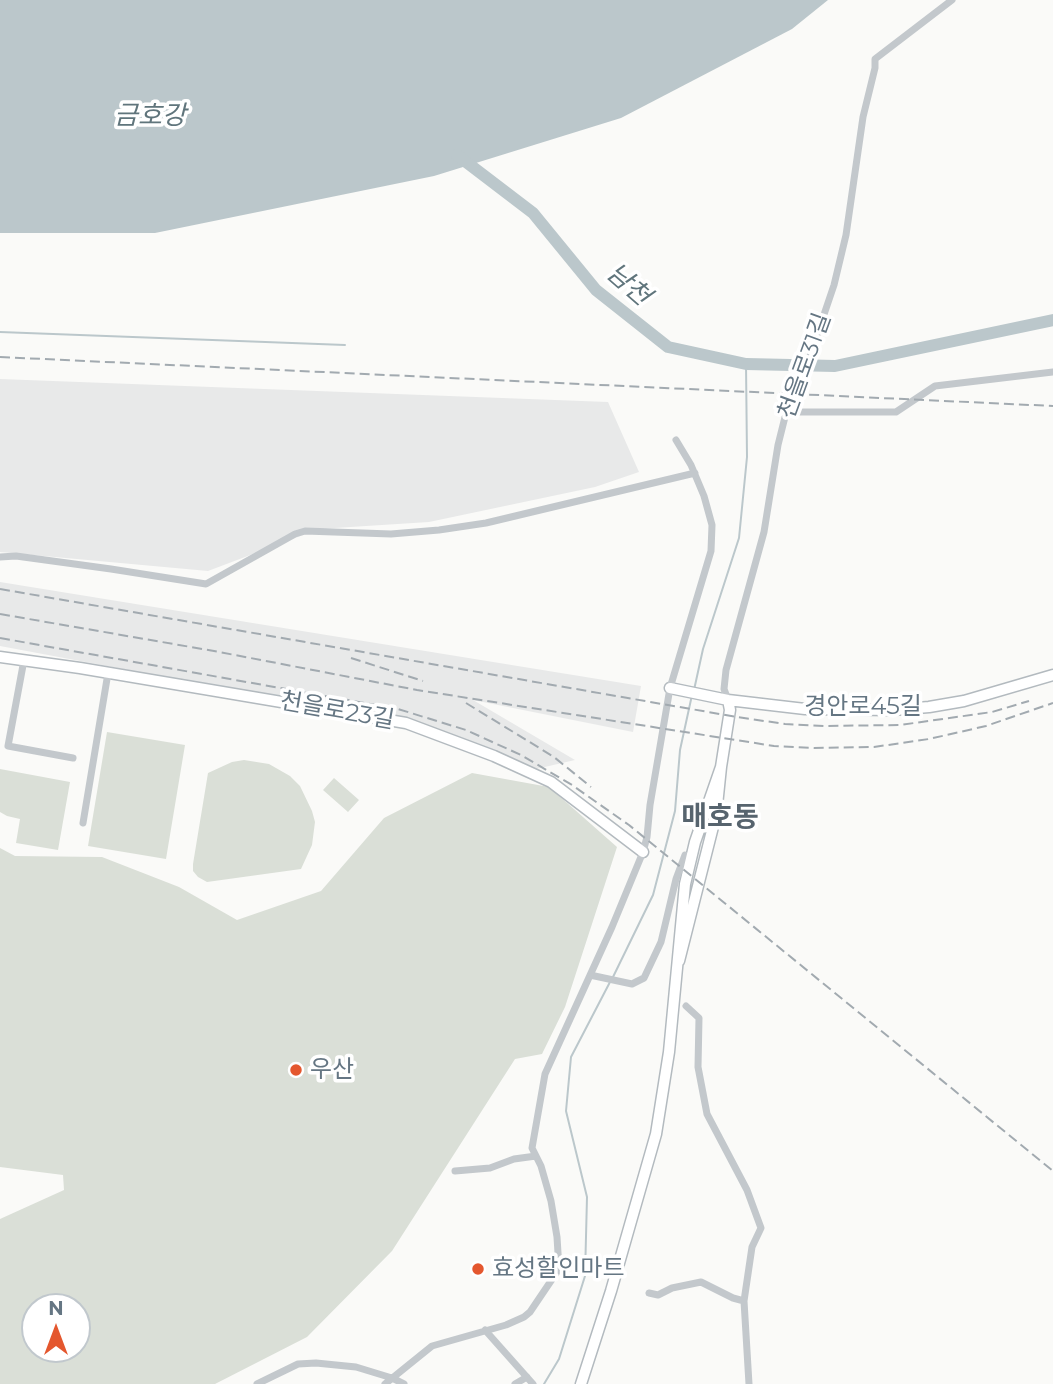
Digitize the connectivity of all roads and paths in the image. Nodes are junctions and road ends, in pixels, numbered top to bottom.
1 (953, 0) edge
2 (1053, 372) edge
3 (792, 412) junction
4 (676, 440) dead end
5 (695, 473) junction
6 (0, 557) edge
7 (0, 657) edge
8 (24, 660) junction
9 (108, 673) junction
10 (1053, 675) edge
11 (674, 689) junction
12 (723, 699) junction
13 (72, 758) dead end
14 (721, 767) junction
15 (83, 822) dead end
16 (643, 852) junction
17 (685, 855) dead end
18 (679, 961) junction
19 (594, 976) junction
20 (685, 1006) dead end
21 (536, 1156) junction
22 (455, 1171) dead end
23 (649, 1293) dead end
24 (744, 1301) junction
25 (485, 1330) junction
26 (527, 1377) junction
27 (388, 1382) edge
28 (257, 1384) edge
29 (404, 1384) edge
30 (515, 1384) edge
31 (533, 1384) edge
32 (580, 1384) edge
33 (749, 1384) edge

1 - 3 street, 천을로31길
2 - 3 street
3 - 12 street, 천을로31길
4 - 5 street
5 - 6 street
5 - 11 street
7 - 8 street, 천을로23길
8 - 9 street, 천을로23길
8 - 13 street
9 - 15 street
9 - 16 street, 천을로23길
10 - 12 street, 경안로45길
11 - 12 street, 경안로45길
11 - 16 street
12 - 14 street, 천을로31길
14 - 18 street
14 - 18 street
16 - 19 street
17 - 19 street
18 - 32 street
19 - 21 street
20 - 24 street
21 - 22 street
21 - 25 street
23 - 24 street
24 - 33 street
25 - 26 street
25 - 27 street
26 - 30 street
26 - 31 street
27 - 28 street
27 - 29 street

